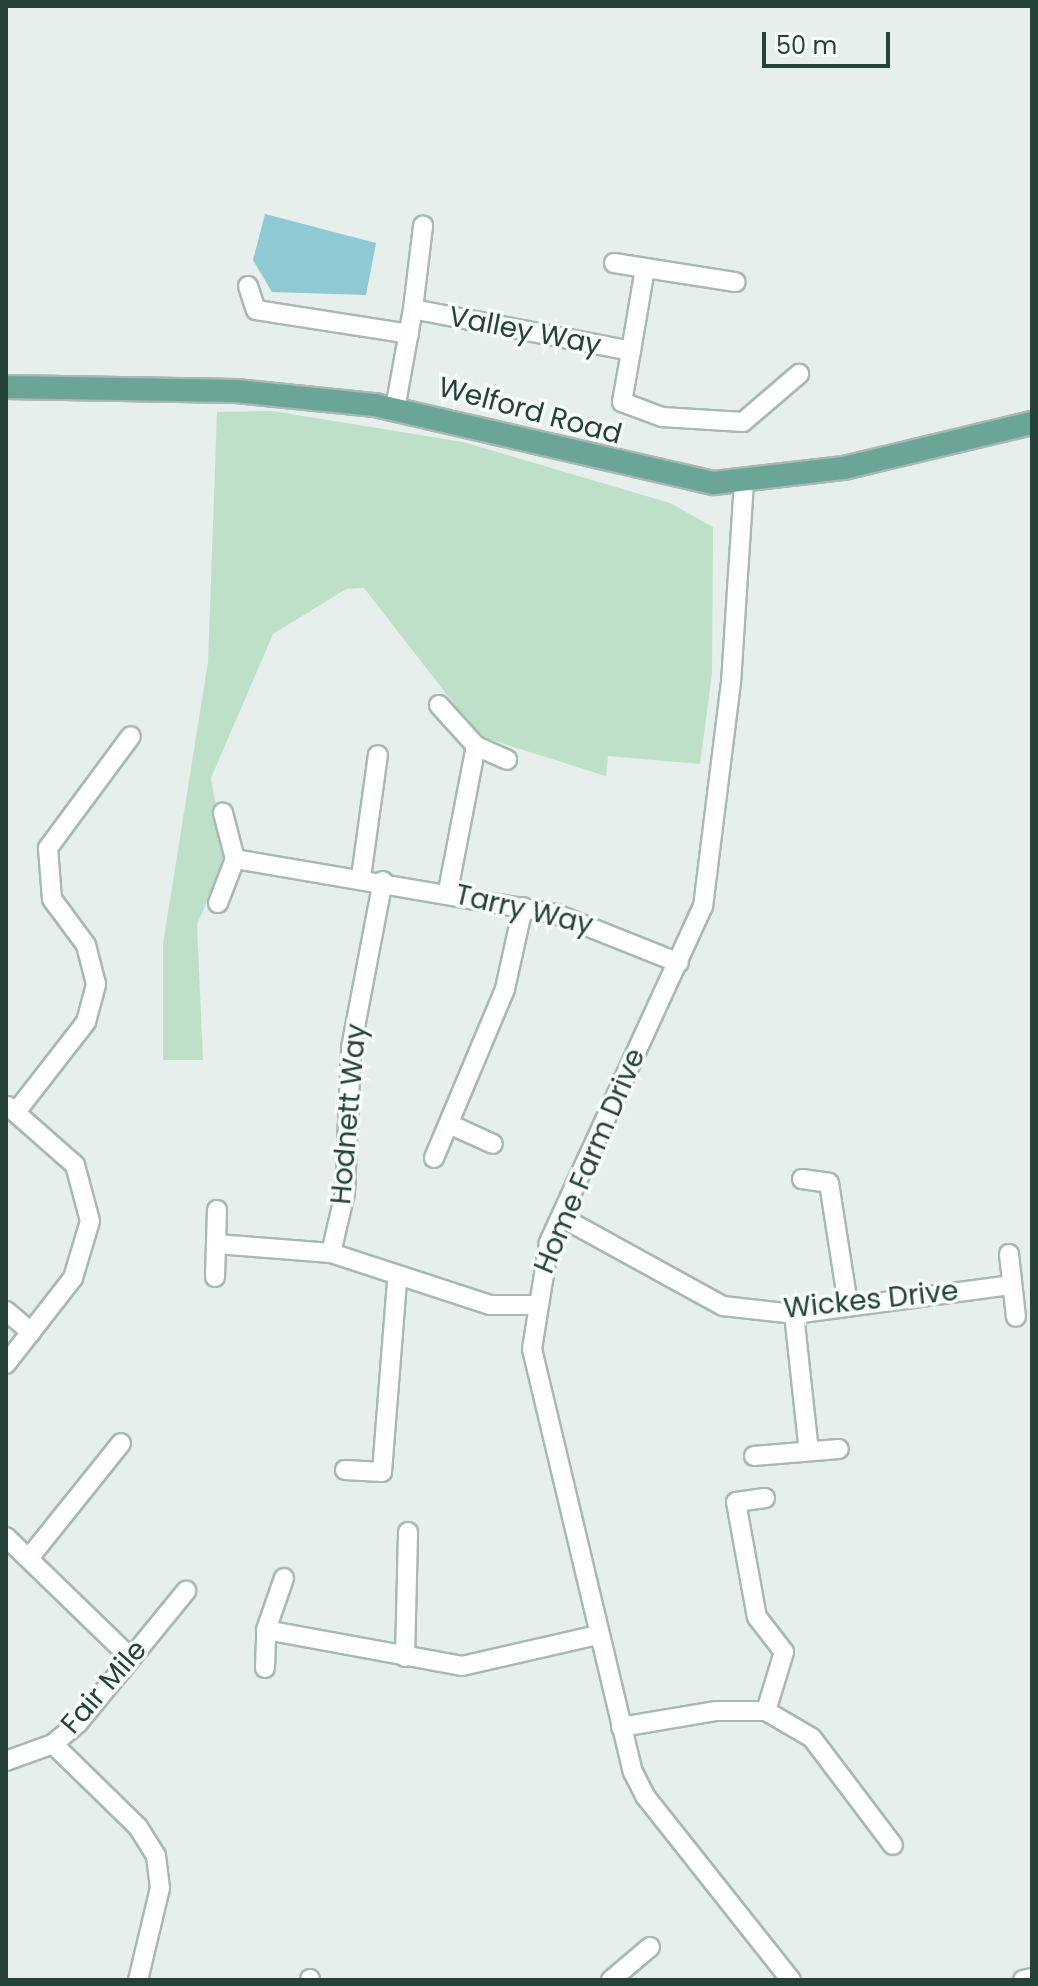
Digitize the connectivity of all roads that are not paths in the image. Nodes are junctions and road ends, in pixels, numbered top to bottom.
1 (423, 226) dead end
2 (614, 263) dead end
3 (645, 268) junction
4 (736, 282) dead end
5 (248, 286) dead end
6 (413, 309) junction
7 (409, 334) junction
8 (631, 351) junction
9 (799, 374) dead end
10 (6, 387) edge
11 (395, 409) junction
12 (1032, 423) edge
13 (744, 482) junction
14 (439, 705) dead end
15 (131, 736) dead end
16 (476, 746) junction
17 (378, 755) dead end
18 (507, 760) dead end
19 (223, 813) dead end
20 (235, 859) junction
21 (361, 877) junction
22 (383, 881) junction
23 (448, 891) junction
24 (218, 903) dead end
25 (523, 907) junction
26 (679, 963) junction
27 (11, 1108) edge
28 (449, 1124) junction
29 (493, 1144) dead end
30 (434, 1158) dead end
31 (802, 1179) dead end
32 (217, 1210) dead end
33 (561, 1217) junction
34 (217, 1244) junction
35 (331, 1253) junction
36 (1009, 1254) dead end
37 (215, 1277) dead end
38 (397, 1280) junction
39 (1012, 1285) junction
40 (848, 1304) junction
41 (534, 1305) junction
42 (6, 1311) edge
43 (794, 1314) junction
44 (1016, 1317) dead end
45 (31, 1332) junction
46 (6, 1364) edge
47 (121, 1443) dead end
48 (839, 1449) dead end
49 (809, 1451) junction
50 (754, 1456) dead end
51 (345, 1470) dead end
52 (765, 1498) dead end
53 (408, 1532) dead end
54 (6, 1537) edge
55 (29, 1558) junction
56 (284, 1578) dead end
57 (186, 1591) dead end
58 (266, 1630) junction
59 (597, 1635) junction
60 (405, 1657) junction
61 (131, 1658) junction
62 (265, 1668) dead end
63 (766, 1711) junction
64 (621, 1727) junction
65 (53, 1744) junction
66 (6, 1761) edge
67 (893, 1845) dead end
68 (650, 1947) dead end
69 (1032, 1978) edge
70 (138, 1980) edge
71 (611, 1980) edge
72 (791, 1980) edge
73 (1023, 1980) edge

1 - 6 street
2 - 3 street
3 - 4 street
3 - 8 street
5 - 7 street
6 - 7 street, Valley Way
6 - 8 street, Valley Way
7 - 11 street, Valley Way
8 - 9 street, Valley Way
10 - 11 main road, Welford Road
11 - 13 main road, Welford Road
12 - 13 main road, Welford Road
13 - 26 street, Home Farm Drive
14 - 16 street
15 - 27 street
16 - 18 street
16 - 23 street
17 - 21 street
19 - 20 street
20 - 21 street, Tarry Way
20 - 24 street
21 - 22 street, Tarry Way
22 - 23 street, Tarry Way
22 - 35 street, Hodnett Way
23 - 25 street, Tarry Way
25 - 26 street, Tarry Way
25 - 28 street
26 - 33 street, Home Farm Drive
27 - 45 street
28 - 29 street
28 - 30 street
31 - 40 street
32 - 34 street
33 - 41 street, Home Farm Drive
33 - 43 street, Wickes Drive
34 - 35 street
34 - 37 street
35 - 38 street
36 - 39 street
38 - 41 street
38 - 51 street
39 - 40 street, Wickes Drive
39 - 44 street
40 - 43 street, Wickes Drive
41 - 59 street, Home Farm Drive
42 - 45 street
43 - 49 street
45 - 46 street
47 - 55 street
48 - 49 street
49 - 50 street
52 - 63 street
53 - 60 street
54 - 55 street
55 - 61 street
56 - 58 street
57 - 61 street, Fair Mile
58 - 60 street
58 - 62 street
59 - 60 street
59 - 64 street, Home Farm Drive
61 - 65 street, Fair Mile
63 - 64 street
63 - 67 street
64 - 72 street, Home Farm Drive
65 - 66 street, Fair Mile
65 - 70 street
68 - 71 street
69 - 73 street

